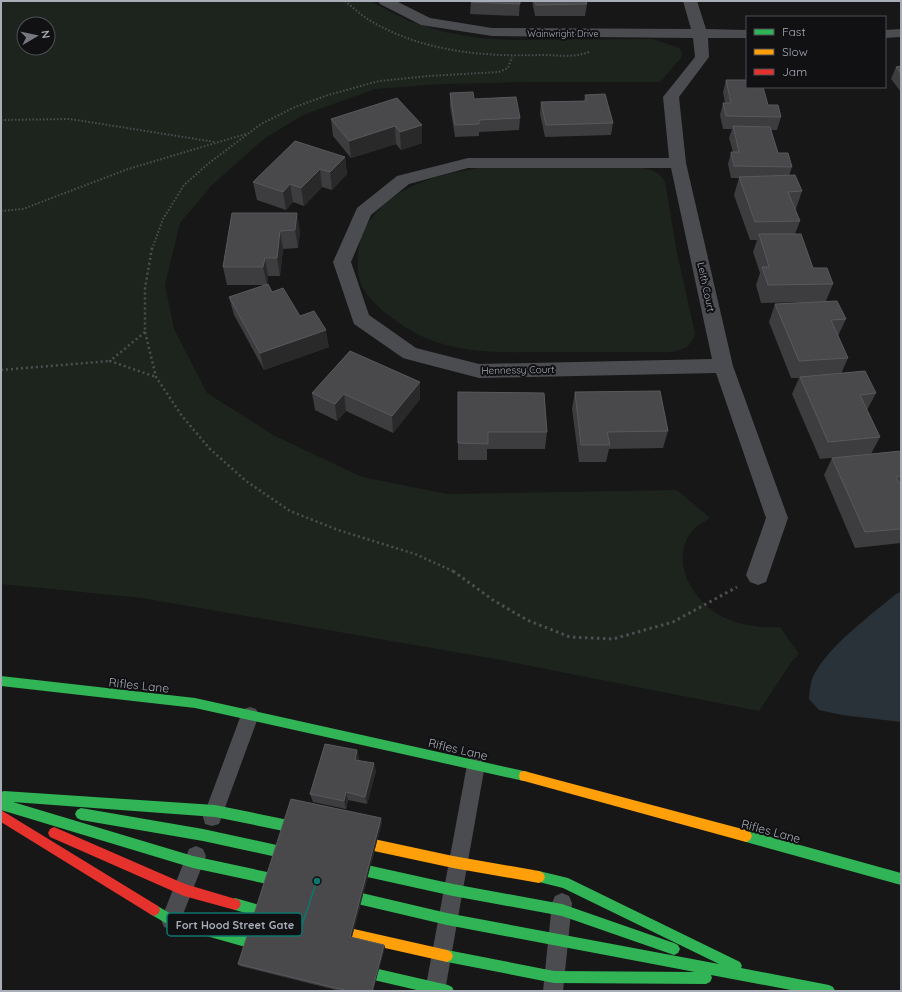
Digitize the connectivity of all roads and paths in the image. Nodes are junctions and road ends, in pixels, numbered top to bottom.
1 (385, 1) edge
2 (690, 1) edge
3 (901, 33) edge
4 (700, 34) junction
5 (746, 34) edge
6 (886, 34) edge
7 (512, 57) dead end
8 (1, 120) edge
9 (248, 133) junction
10 (216, 142) junction
11 (678, 163) junction
12 (1, 211) edge
13 (145, 332) junction
14 (110, 361) junction
15 (723, 366) junction
16 (1, 370) edge
17 (156, 377) junction
18 (758, 576) joint
19 (1, 681) edge
20 (250, 715) junction
21 (476, 765) junction
22 (1, 796) edge
23 (1, 800) edge
24 (1, 804) edge
25 (1, 809) edge
26 (56, 809) dead end
27 (215, 811) junction
28 (71, 812) dead end
29 (1, 816) edge
30 (30, 822) dead end
31 (45, 829) dead end
32 (324, 834) edge
33 (203, 836) junction
34 (339, 837) edge
35 (311, 858) edge
36 (193, 862) junction
37 (458, 863) junction
38 (334, 864) edge
39 (901, 879) edge
40 (564, 882) junction
41 (307, 886) edge
42 (184, 890) junction
43 (322, 890) edge
44 (453, 890) junction
45 (562, 910) junction
46 (447, 919) junction
47 (171, 920) junction
48 (294, 920) edge
49 (316, 926) edge
50 (558, 940) junction
51 (287, 953) edge
52 (441, 955) junction
53 (339, 966) edge
54 (763, 978) junction
55 (733, 983) dead end
56 (553, 984) edge
57 (440, 990) edge
58 (829, 991) edge

1 - 4 street, Wainwright Drive
2 - 4 street, Leith Court
3 - 6 street
4 - 5 street, Wainwright Drive
4 - 11 street, Leith Court
7 - 9 path
8 - 10 path
9 - 10 path
9 - 13 path
10 - 12 path
11 - 15 street, Leith Court
11 - 15 street, Hennessy Court
13 - 14 path
13 - 17 path
14 - 16 path
14 - 17 path
15 - 18 street, Leith Court
17 - 18 path
19 - 20 street, Rifles Lane
20 - 21 street, Rifles Lane
20 - 27 lane
21 - 37 lane
21 - 39 street, Rifles Lane
22 - 27 street
23 - 26 street
24 - 36 street
25 - 30 street
27 - 32 street
27 - 33 lane
28 - 33 street
29 - 47 street
31 - 42 street
33 - 35 street
33 - 36 lane
34 - 37 street
36 - 41 street
36 - 42 lane
37 - 40 street
37 - 44 lane
38 - 44 street
40 - 45 lane
40 - 54 street
42 - 47 lane
42 - 48 street
43 - 46 street
44 - 45 street
44 - 46 lane
45 - 50 lane
45 - 54 street
46 - 50 street
46 - 52 lane
47 - 51 street
49 - 52 street
50 - 54 street
50 - 56 lane
52 - 56 street
52 - 57 lane
53 - 57 street
54 - 55 street
54 - 56 street
54 - 58 street

